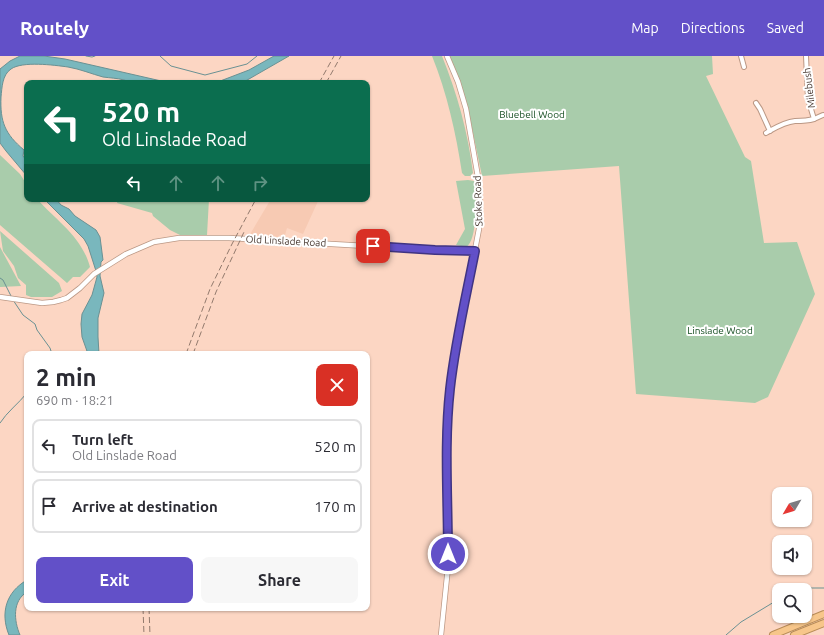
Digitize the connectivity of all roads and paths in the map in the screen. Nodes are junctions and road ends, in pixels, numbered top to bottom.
1 (446, 56) edge
2 (742, 56) edge
3 (806, 56) edge
4 (744, 67) dead end
5 (756, 103) dead end
6 (823, 116) dead end
7 (814, 119) junction
8 (475, 251) junction
9 (0, 297) edge
10 (824, 614) edge
11 (824, 623) edge
12 (441, 635) edge
13 (773, 635) edge
14 (794, 635) edge

1 - 8 street, Stoke Road
2 - 4 street
3 - 7 street, Milebush
5 - 7 street, Milebush
6 - 7 street, Milebush
8 - 9 street, Old Linslade Road
8 - 12 street, Stoke Road
10 - 13 highway
11 - 14 highway

